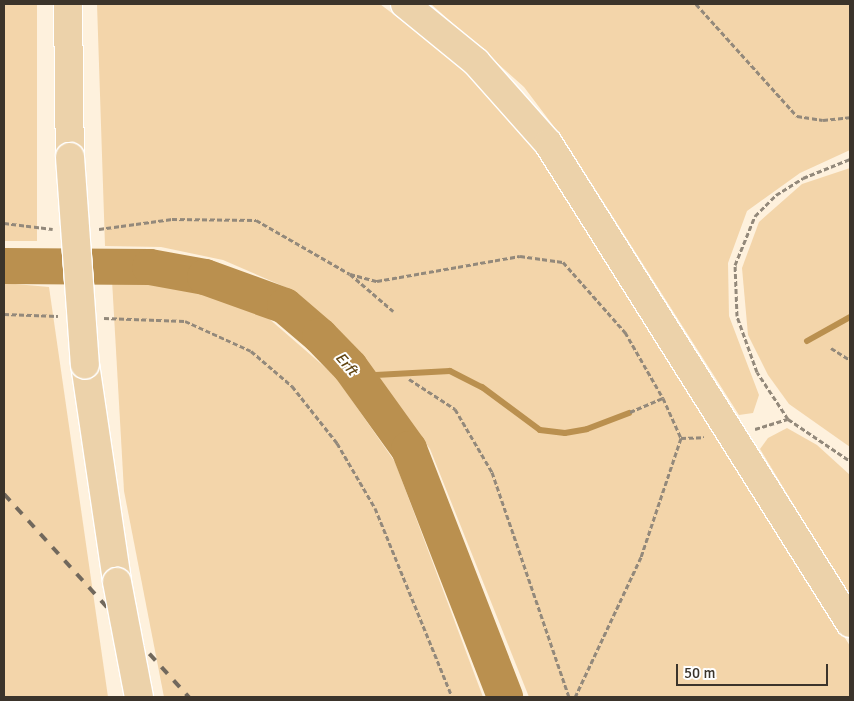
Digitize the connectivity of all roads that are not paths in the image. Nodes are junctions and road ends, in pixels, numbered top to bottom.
1 (68, 4) edge
2 (405, 4) edge
3 (850, 623) edge
4 (139, 697) edge

1 - 4 main road, bridge
2 - 3 main road

